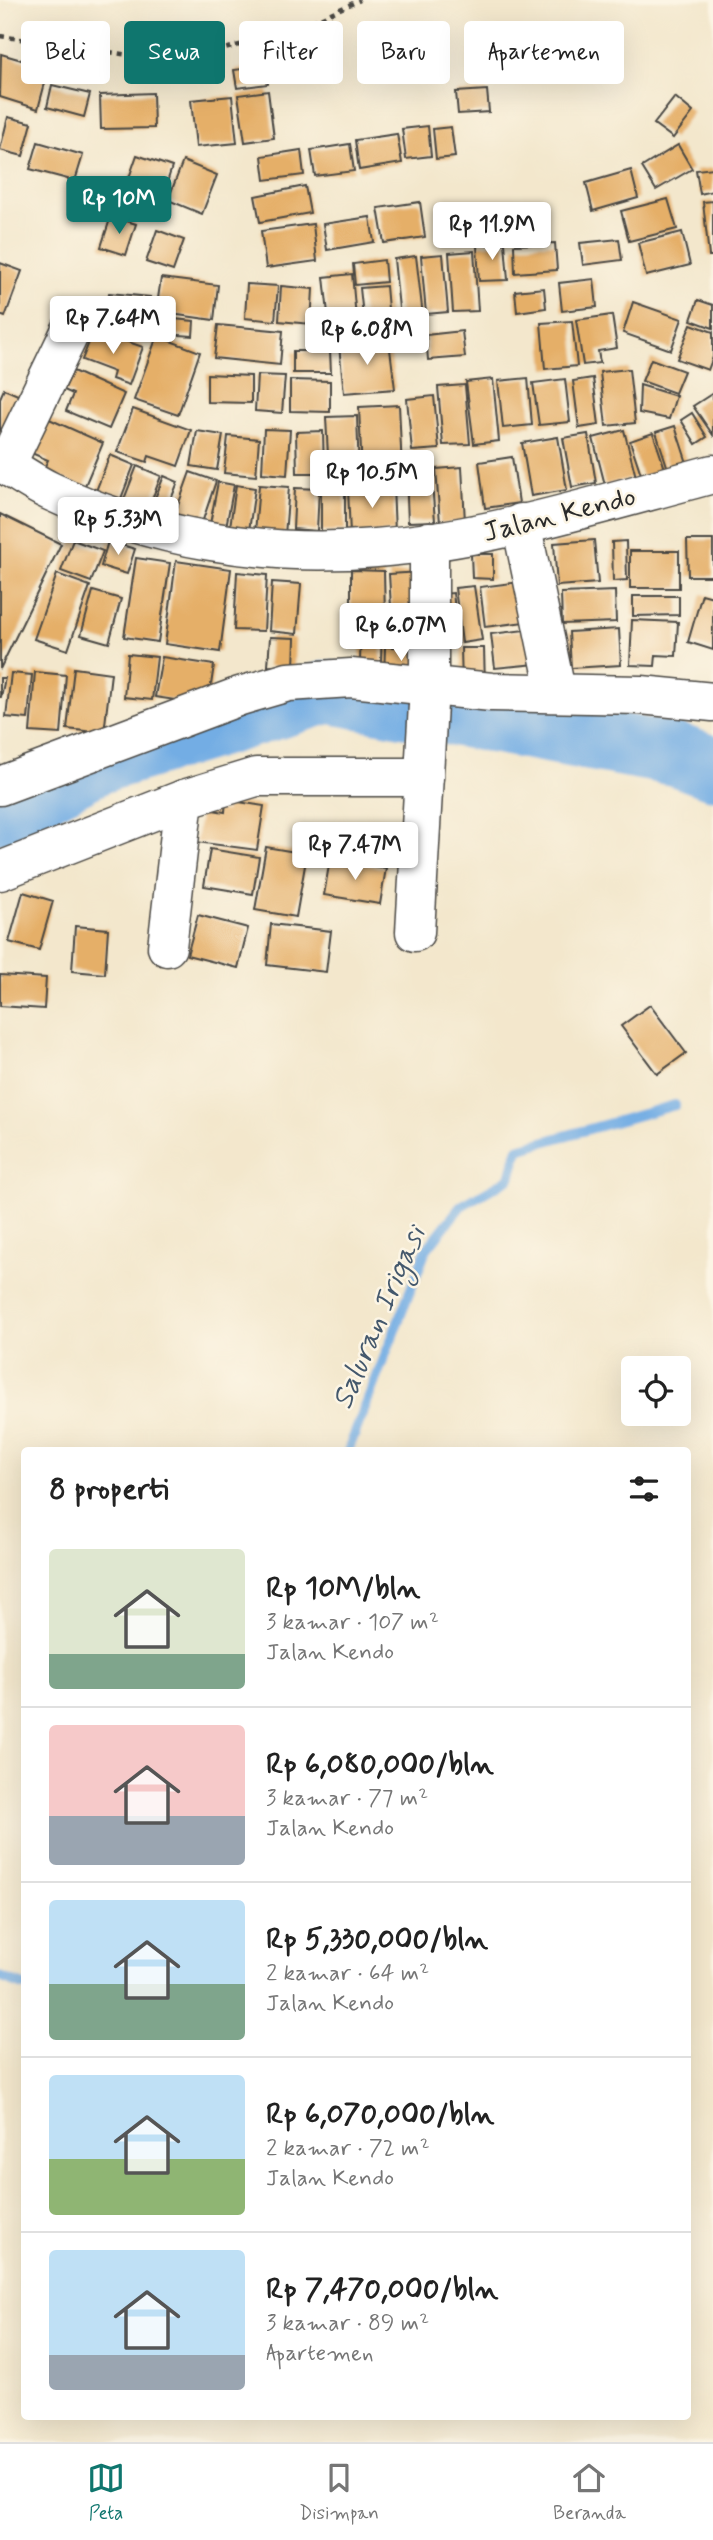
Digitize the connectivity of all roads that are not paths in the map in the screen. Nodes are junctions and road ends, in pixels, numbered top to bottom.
1 (74, 324) dead end
2 (3, 464) edge
3 (713, 474) edge
4 (521, 523) junction
5 (429, 541) junction
6 (429, 687) junction
7 (556, 691) junction
8 (713, 702) edge
9 (424, 777) junction
10 (0, 786) edge
11 (184, 799) junction
12 (0, 871) edge
13 (415, 932) dead end
14 (167, 947) dead end

1 - 2 street
2 - 5 street, Jalan Kendo
3 - 4 street, Jalan Kendo
4 - 5 street, Jalan Kendo
4 - 7 street
5 - 6 street
6 - 7 street
6 - 9 street
6 - 10 street
7 - 8 street
9 - 11 street
9 - 13 street
11 - 12 street
11 - 14 street

